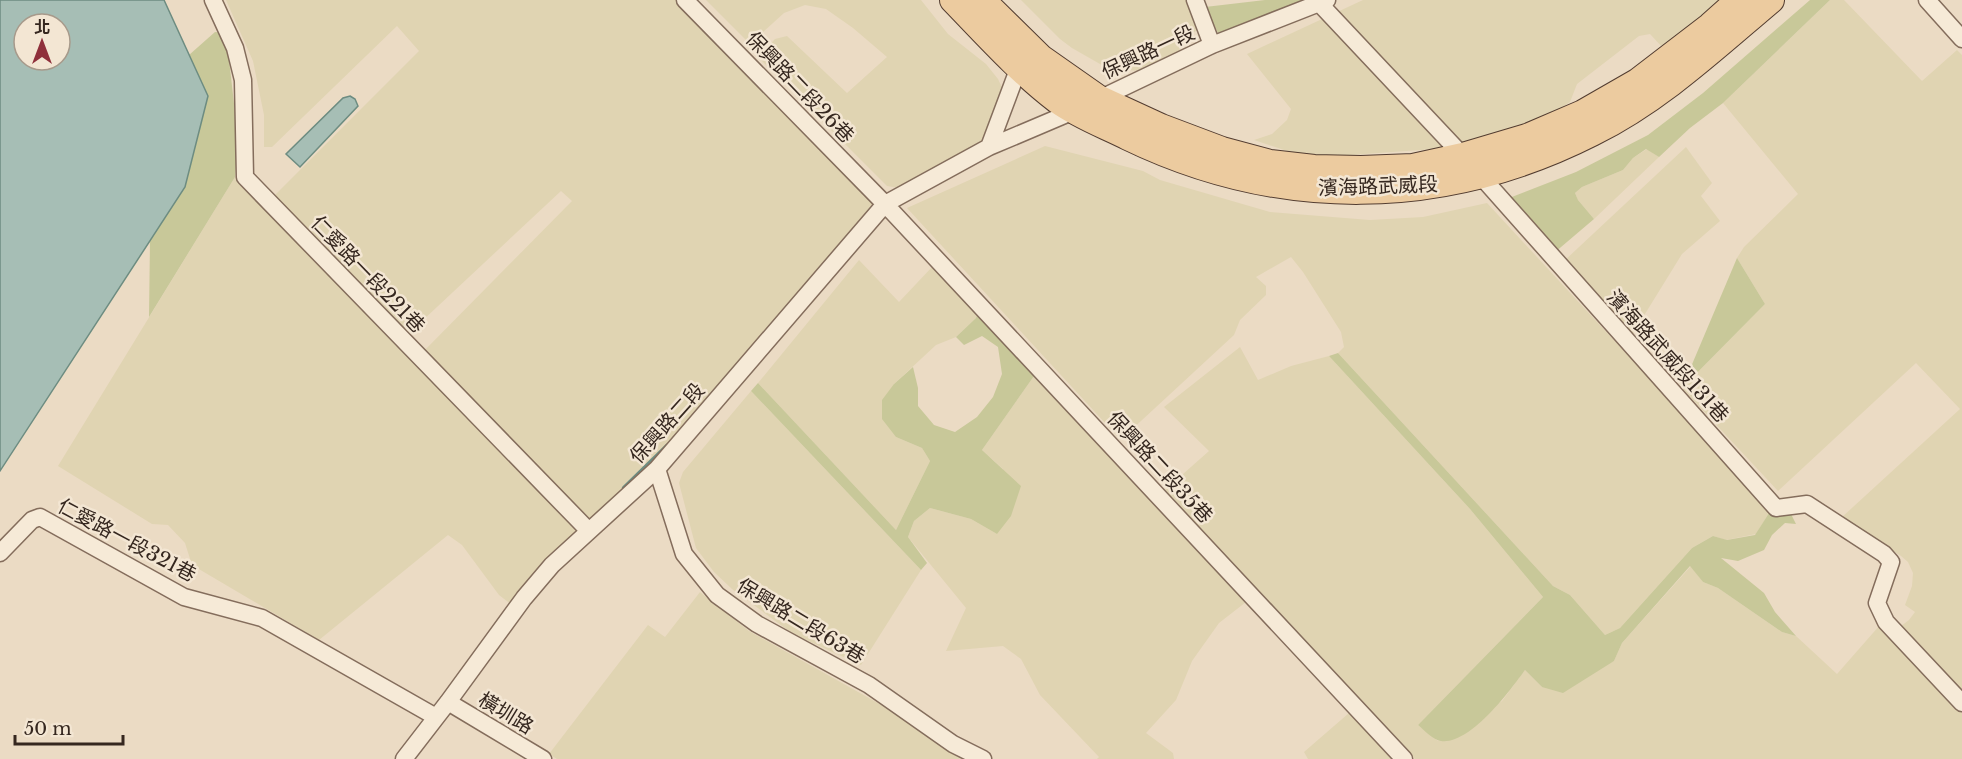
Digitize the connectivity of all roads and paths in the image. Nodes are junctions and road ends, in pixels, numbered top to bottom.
1 (213, 0) edge
2 (685, 0) edge
3 (952, 0) edge
4 (982, 0) edge
5 (1195, 0) edge
6 (1739, 0) edge
7 (1772, 0) edge
8 (1926, 0) edge
9 (1324, 2) edge
10 (1962, 39) edge
11 (1212, 45) junction
12 (1019, 66) junction
13 (1098, 98) junction
14 (1074, 111) junction
15 (989, 147) junction
16 (1463, 156) junction
17 (1480, 176) junction
18 (885, 204) junction
19 (657, 469) junction
20 (589, 531) junction
21 (0, 553) edge
22 (448, 702) junction
23 (1962, 703) edge
24 (436, 717) junction
25 (404, 759) edge
26 (543, 759) edge
27 (983, 759) edge
28 (1404, 759) edge

1 - 20 street, 仁愛路一段221巷
2 - 18 street, 保興路二段26巷
3 - 12 main road, 濱海路武威段
4 - 13 main road, 濱海路武威段
5 - 11 street
6 - 16 main road, 濱海路武威段
7 - 17 main road, 濱海路武威段
8 - 10 street
9 - 11 street, 保興路一段
9 - 16 street, 濱海路武威段131巷
11 - 13 street, 保興路一段
12 - 14 main road, 濱海路武威段
12 - 15 street
13 - 14 street, 保興路一段
13 - 16 main road, 濱海路武威段
14 - 15 street, 保興路一段
14 - 17 main road, 濱海路武威段
15 - 18 street, 保興路二段
16 - 17 street, 濱海路武威段131巷
17 - 23 street, 濱海路武威段131巷
18 - 19 street, 保興路二段
18 - 28 street, 保興路二段35巷
19 - 20 street, 保興路二段
19 - 27 street, 保興路二段63巷
20 - 22 street, 保興路二段
21 - 24 street, 仁愛路一段321巷
22 - 24 street, 保興路二段
22 - 26 street, 橫圳路
24 - 25 street, 保興路二段

